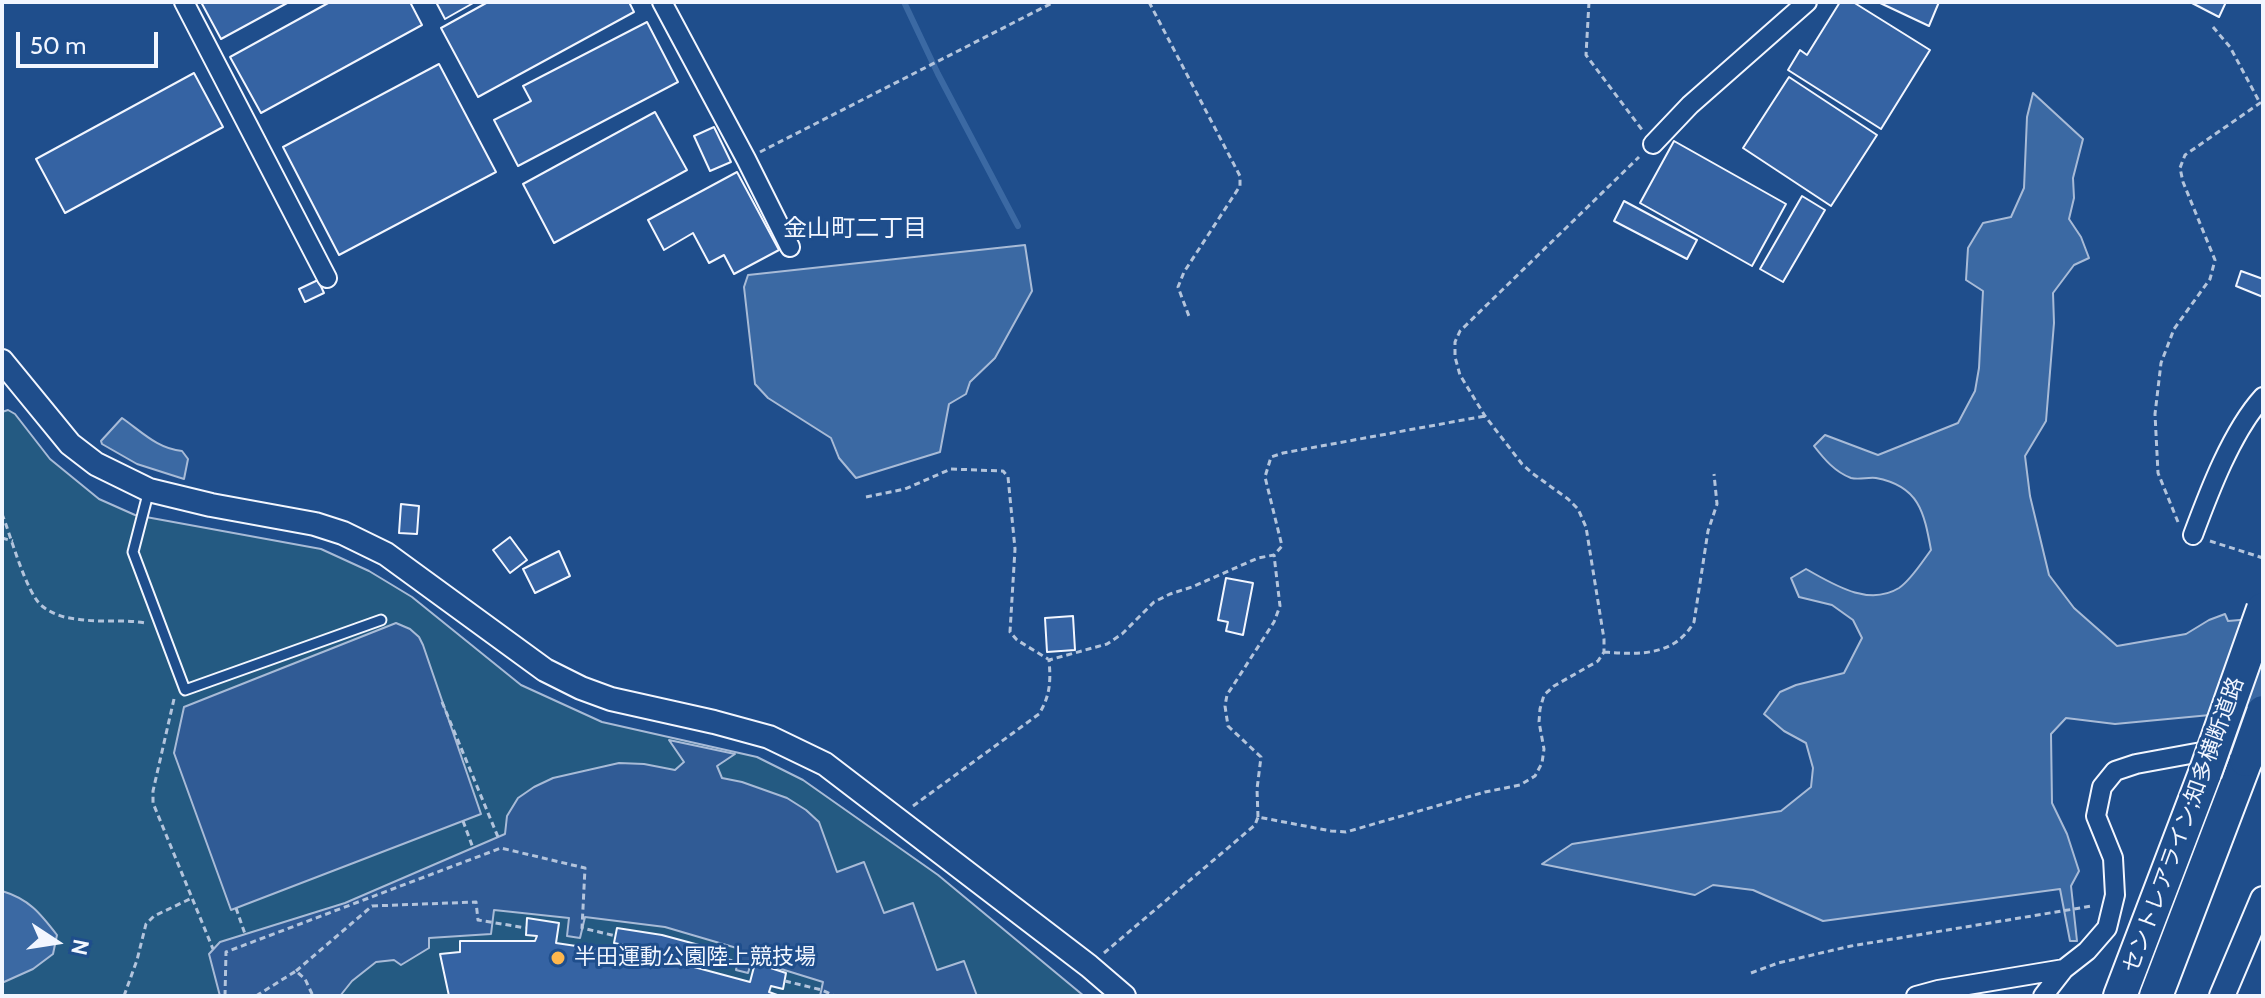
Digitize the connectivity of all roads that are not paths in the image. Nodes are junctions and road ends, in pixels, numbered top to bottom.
1 (184, 2) edge
2 (662, 2) edge
3 (1807, 2) edge
4 (1653, 144) road end
5 (790, 247) dead end
6 (327, 278) dead end
7 (2, 361) edge
8 (9, 383) edge
9 (2263, 397) edge
10 (149, 490) junction
11 (2193, 535) road end
12 (2263, 609) edge
13 (381, 620) dead end
14 (2263, 712) edge
15 (2254, 750) edge
16 (2263, 899) edge
17 (2064, 969) junction
18 (1124, 996) edge
19 (1916, 996) edge
20 (2043, 996) edge
21 (2120, 996) edge
22 (2156, 996) edge
23 (2222, 996) edge

1 - 6 street
2 - 5 street
3 - 4 street
7 - 8 street
8 - 10 street
9 - 11 street
10 - 13 lane
10 - 18 street
12 - 21 highway, セントレアライン;知多横断道路, bridge
14 - 15 highway, セントレアライン;知多横断道路, bridge
15 - 17 street
15 - 22 highway, セントレアライン;知多横断道路
16 - 23 main road
17 - 19 street
17 - 20 street

